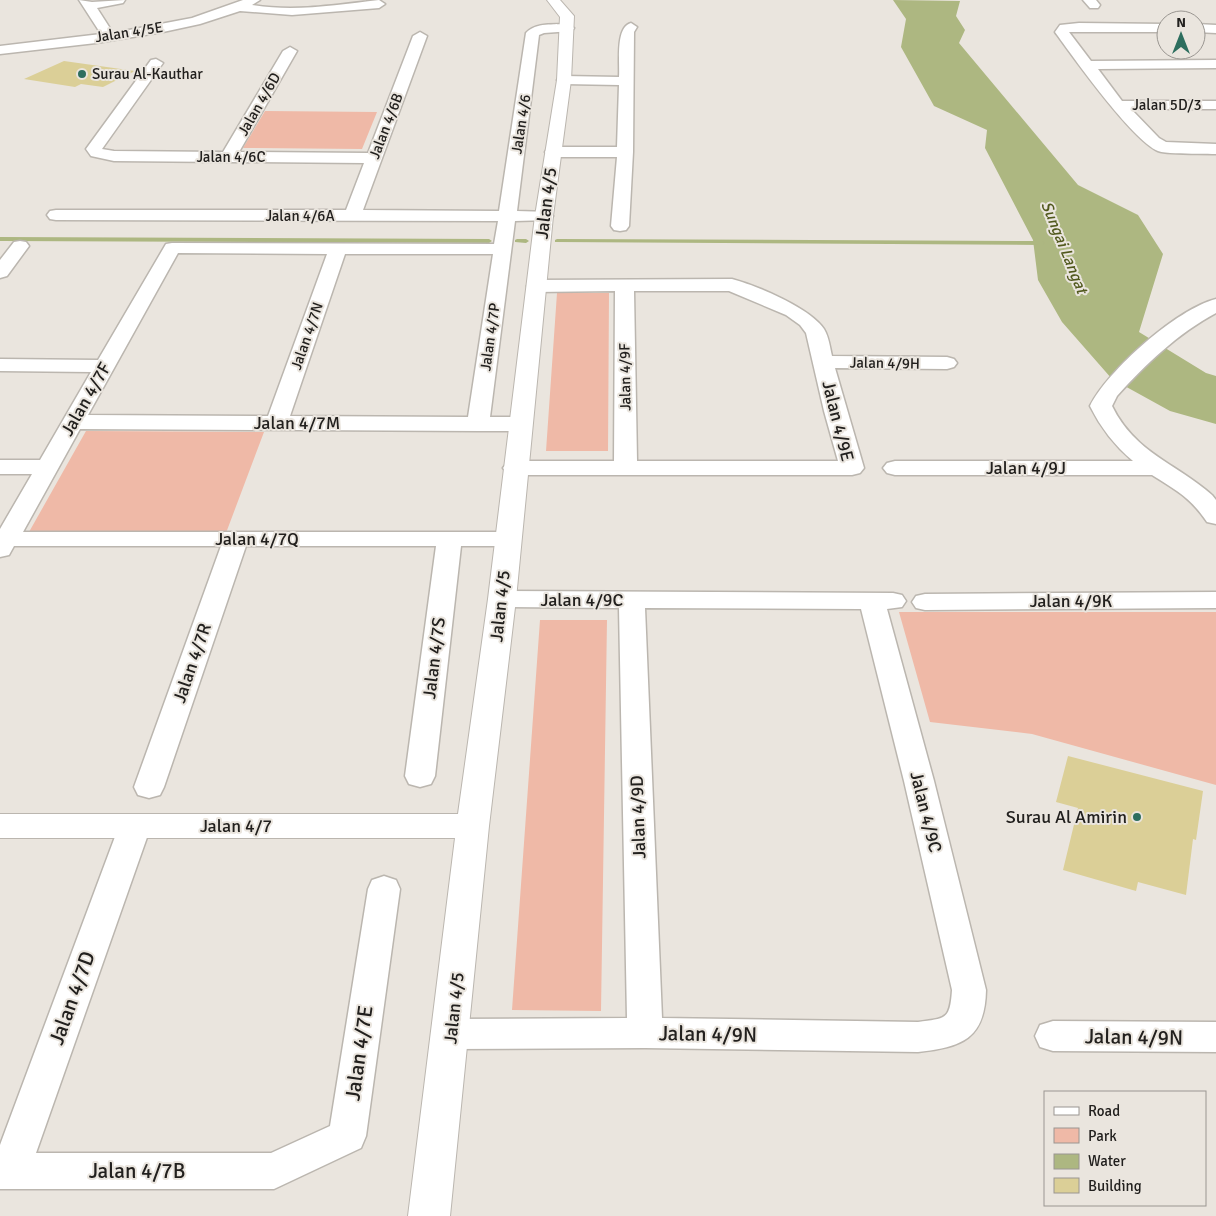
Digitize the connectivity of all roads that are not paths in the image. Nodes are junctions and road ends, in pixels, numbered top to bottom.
1 (118, 0) edge
2 (254, 0) edge
3 (554, 0) edge
4 (87, 3) edge
5 (379, 4) dead end
6 (240, 7) junction
7 (630, 27) dead end
8 (567, 28) junction
9 (1156, 28) edge
10 (109, 36) junction
11 (420, 36) dead end
12 (0, 50) edge
13 (290, 51) dead end
14 (156, 63) dead end
15 (1216, 64) edge
16 (1086, 65) junction
17 (564, 80) junction
18 (626, 81) junction
19 (1216, 104) edge
20 (1118, 105) junction
21 (1216, 149) edge
22 (553, 152) junction
23 (625, 152) junction
24 (228, 157) junction
25 (374, 158) junction
26 (56, 215) dead end
27 (352, 216) junction
28 (506, 216) junction
29 (544, 216) junction
30 (620, 226) dead end
31 (20, 246) dead end
32 (338, 249) junction
33 (502, 249) junction
34 (0, 272) edge
35 (536, 286) junction
36 (624, 286) junction
37 (1216, 305) edge
38 (823, 362) junction
39 (946, 363) dead end
40 (0, 365) edge
41 (105, 366) junction
42 (73, 422) junction
43 (276, 423) junction
44 (478, 424) junction
45 (520, 424) junction
46 (0, 467) edge
47 (47, 467) junction
48 (515, 468) junction
49 (626, 468) junction
50 (895, 468) dead end
51 (1158, 468) junction
52 (1216, 516) edge
53 (236, 539) junction
54 (449, 539) junction
55 (507, 539) junction
56 (3, 545) edge
57 (502, 599) junction
58 (632, 600) junction
59 (1216, 600) edge
60 (925, 602) dead end
61 (420, 776) dead end
62 (149, 787) dead end
63 (0, 826) edge
64 (134, 826) junction
65 (473, 826) junction
66 (384, 889) dead end
67 (962, 1024) joint
68 (645, 1033) junction
69 (451, 1034) junction
70 (1053, 1036) dead end
71 (1216, 1037) edge
72 (5, 1171) edge
73 (274, 1171) joint
74 (428, 1216) edge

1 - 4 street
2 - 6 street, Jalan 4/5E
3 - 8 street, Jalan 4/5
4 - 10 street
5 - 6 street
6 - 10 street, Jalan 4/5E
7 - 18 street
8 - 17 street, Jalan 4/5
8 - 28 street, Jalan 4/6
9 - 16 street
10 - 12 street, Jalan 4/5E
11 - 25 street, Jalan 4/6B
13 - 24 street, Jalan 4/6D
14 - 24 street, Jalan 4/6C
15 - 16 street
16 - 20 street
17 - 18 street
17 - 22 street, Jalan 4/5
18 - 23 street
19 - 20 street, Jalan 5D/3
20 - 21 street
22 - 23 street
22 - 29 street, Jalan 4/5
23 - 30 street
24 - 25 street, Jalan 4/6C
25 - 27 street, Jalan 4/6B
26 - 27 street, Jalan 4/6A
27 - 28 street, Jalan 4/6A
28 - 29 street, Jalan 4/6A
28 - 33 street, Jalan 4/6
29 - 35 street, Jalan 4/5
31 - 34 street
32 - 33 street
32 - 41 street, Jalan 4/7F
32 - 43 street, Jalan 4/7N
33 - 44 street, Jalan 4/7P
35 - 36 street, Jalan 4/9E
35 - 45 street, Jalan 4/5
36 - 38 street, Jalan 4/9E
36 - 49 street, Jalan 4/9F
37 - 51 street
38 - 39 street, Jalan 4/9H
38 - 49 street, Jalan 4/9E
40 - 41 street
41 - 42 street, Jalan 4/7F
42 - 43 street, Jalan 4/7M
42 - 47 street, Jalan 4/7F
43 - 44 street, Jalan 4/7M
44 - 45 street, Jalan 4/7M
45 - 48 street, Jalan 4/5
46 - 47 street
47 - 56 street, Jalan 4/7F
48 - 49 street, Jalan 4/9E
48 - 55 street, Jalan 4/5
50 - 51 street, Jalan 4/9J
51 - 52 street
53 - 54 street, Jalan 4/7Q
53 - 56 street, Jalan 4/7Q
53 - 62 street, Jalan 4/7R
54 - 55 street, Jalan 4/7Q
54 - 61 street, Jalan 4/7S
55 - 57 street, Jalan 4/5
57 - 58 street, Jalan 4/9C
57 - 65 street, Jalan 4/5
58 - 67 street, Jalan 4/9C
58 - 68 street, Jalan 4/9D
59 - 60 street, Jalan 4/9K
63 - 64 street, Jalan 4/7
64 - 65 street, Jalan 4/7
64 - 72 street, Jalan 4/7D
65 - 69 street, Jalan 4/5
66 - 73 street, Jalan 4/7E
67 - 68 street, Jalan 4/9N
68 - 69 street, Jalan 4/9N
69 - 74 street, Jalan 4/5
70 - 71 street, Jalan 4/9N
72 - 73 street, Jalan 4/7B

